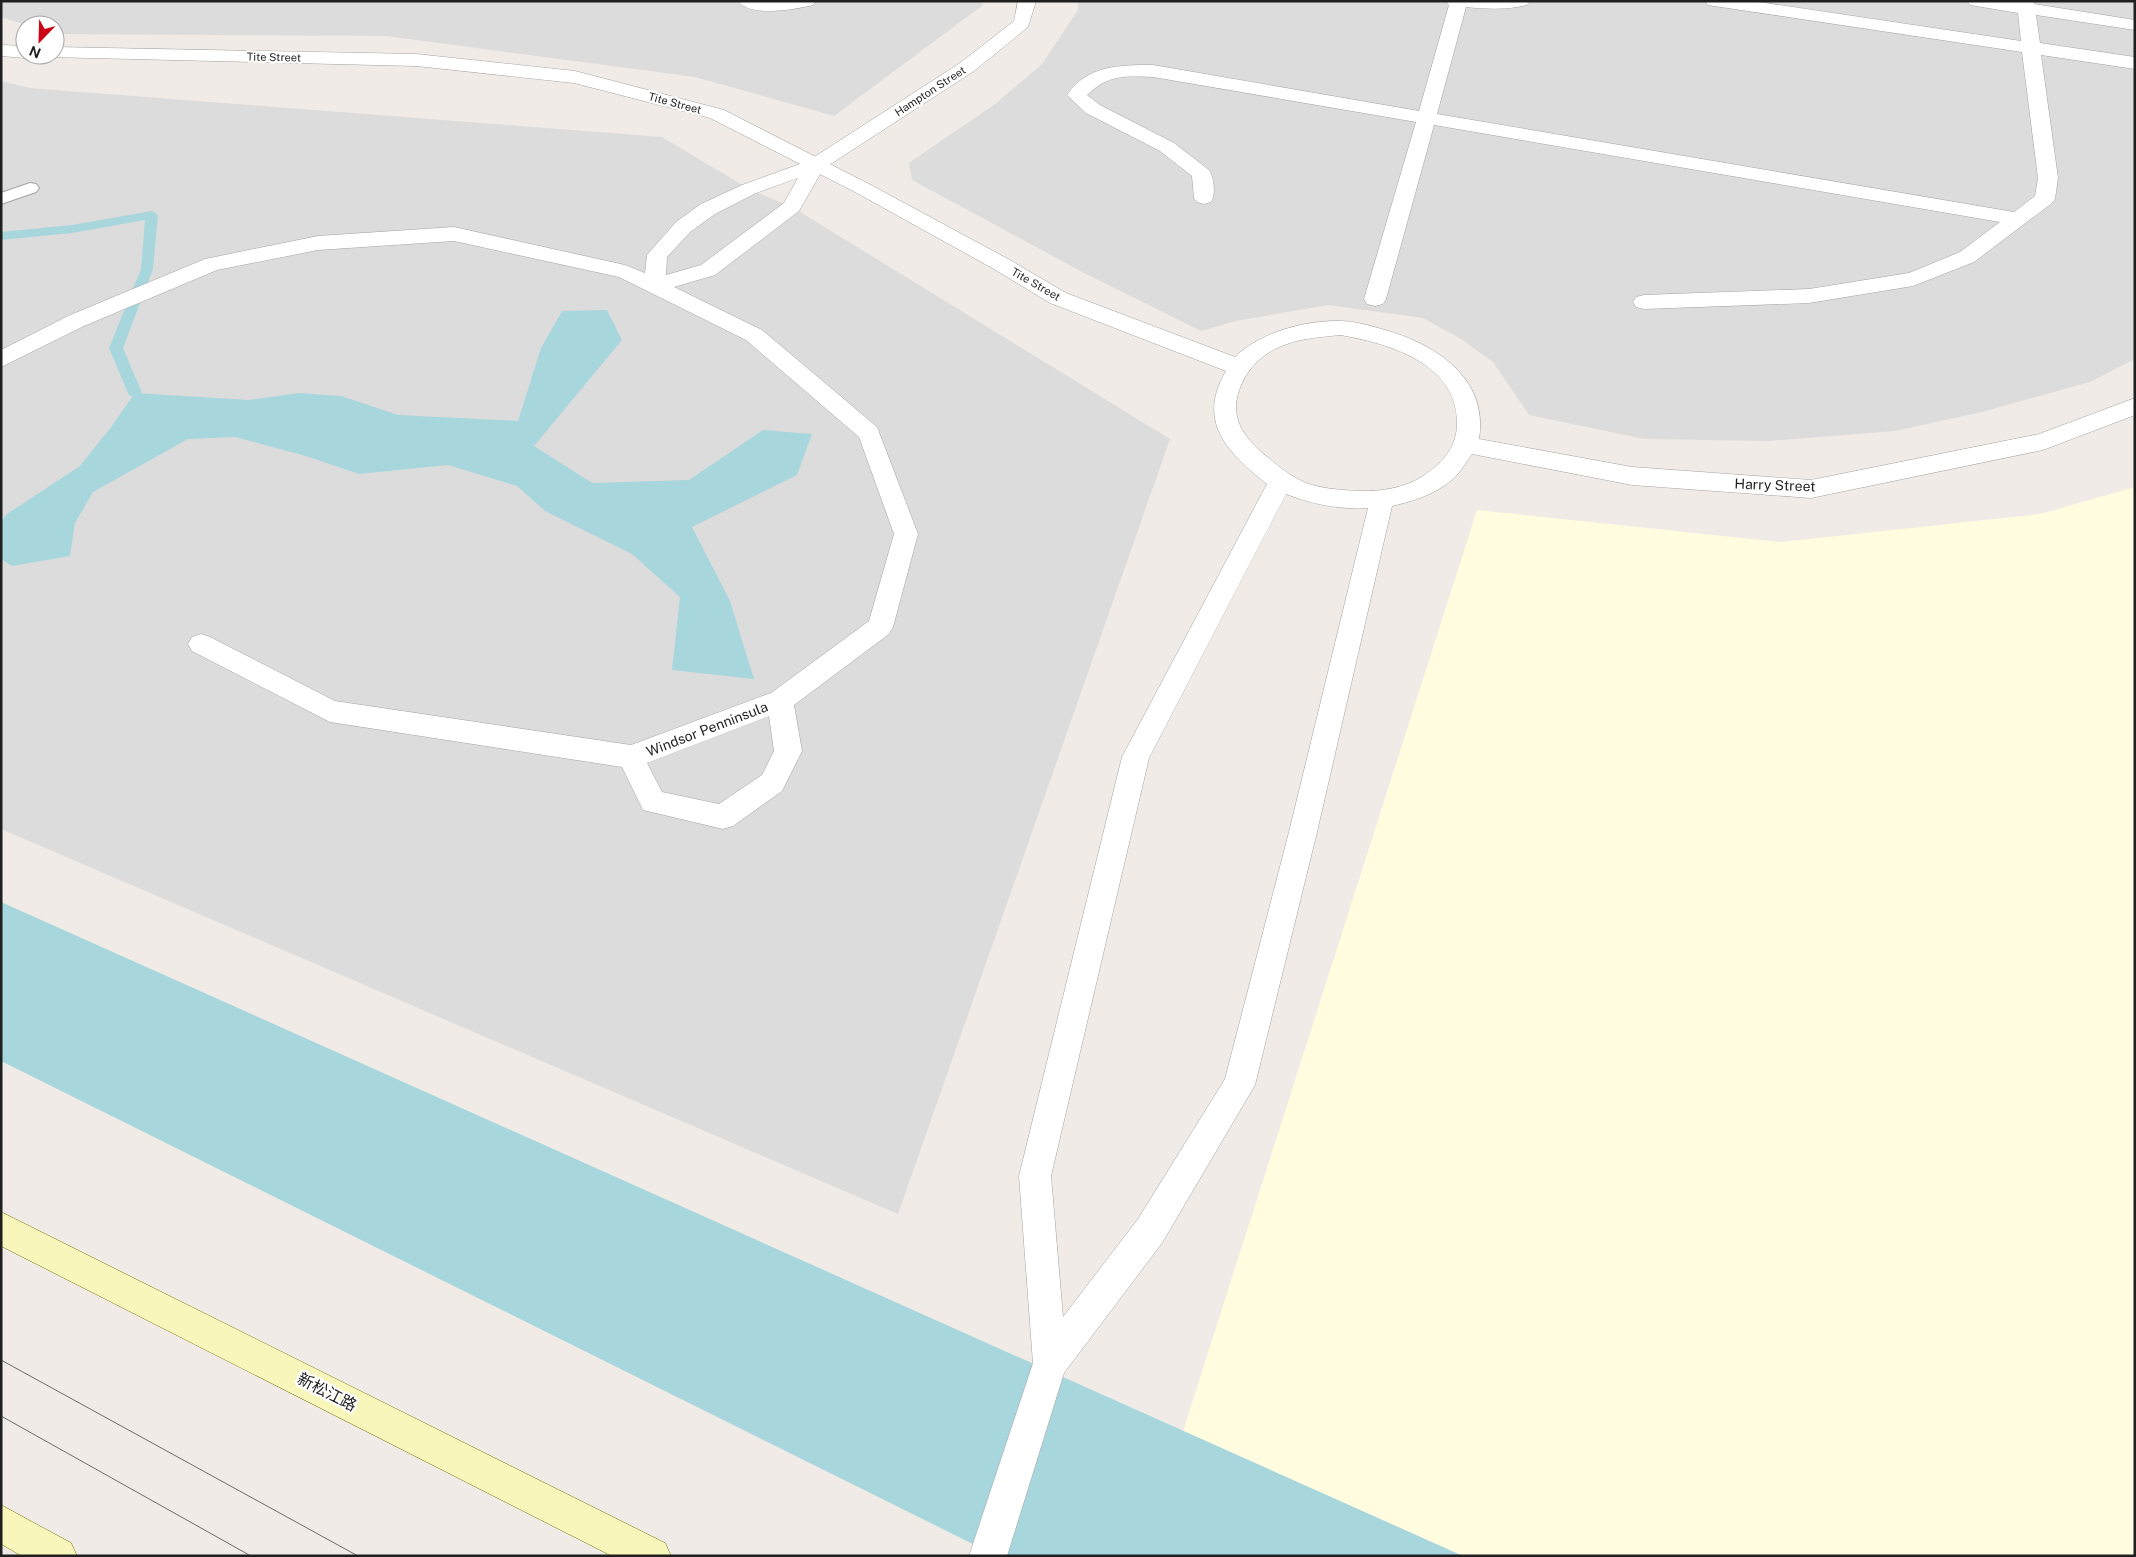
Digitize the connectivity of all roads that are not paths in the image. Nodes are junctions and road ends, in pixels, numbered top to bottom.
1 (747, 1) edge
2 (807, 1) edge
3 (1027, 1) edge
4 (1521, 1) edge
5 (1714, 1) edge
6 (1976, 1) edge
7 (1457, 2) edge
8 (2026, 5) edge
9 (2135, 25) edge
10 (2031, 47) junction
11 (1, 50) edge
12 (15, 52) edge
13 (65, 53) edge
14 (2135, 62) edge
15 (1427, 118) junction
16 (815, 165) junction
17 (30, 188) dead end
18 (1, 198) edge
19 (1204, 198) dead end
20 (2018, 219) junction
21 (654, 286) junction
22 (1375, 299) dead end
23 (1644, 302) dead end
24 (1, 359) edge
25 (1238, 367) junction
26 (2135, 406) edge
27 (1466, 445) junction
28 (1281, 481) junction
29 (1382, 499) junction
30 (201, 644) dead end
31 (780, 701) junction
32 (631, 757) junction
33 (1, 1228) edge
34 (1050, 1363) junction
35 (1, 1523) edge
36 (58, 1556) edge
37 (652, 1556) edge
38 (988, 1556) edge

1 - 2 street
3 - 16 street, Hampton Street
4 - 7 street
5 - 10 street
6 - 8 street
7 - 15 street
8 - 9 street
8 - 10 street
10 - 14 street
10 - 20 street
11 - 12 street
13 - 16 street, Tite Street
15 - 19 street
15 - 20 street
15 - 22 street
16 - 21 street
16 - 21 street, Hampton Street
16 - 25 street, Tite Street
17 - 18 lane
20 - 23 street
21 - 24 street
21 - 31 street
25 - 27 street
25 - 28 street
26 - 27 street, Harry Street
27 - 29 street
28 - 29 street
28 - 34 street
29 - 34 street
30 - 32 street
31 - 32 street, Windsor Penninsula
31 - 32 street, Windsor Penninsula
33 - 37 main road, 新松江路
34 - 38 street
35 - 36 main road

